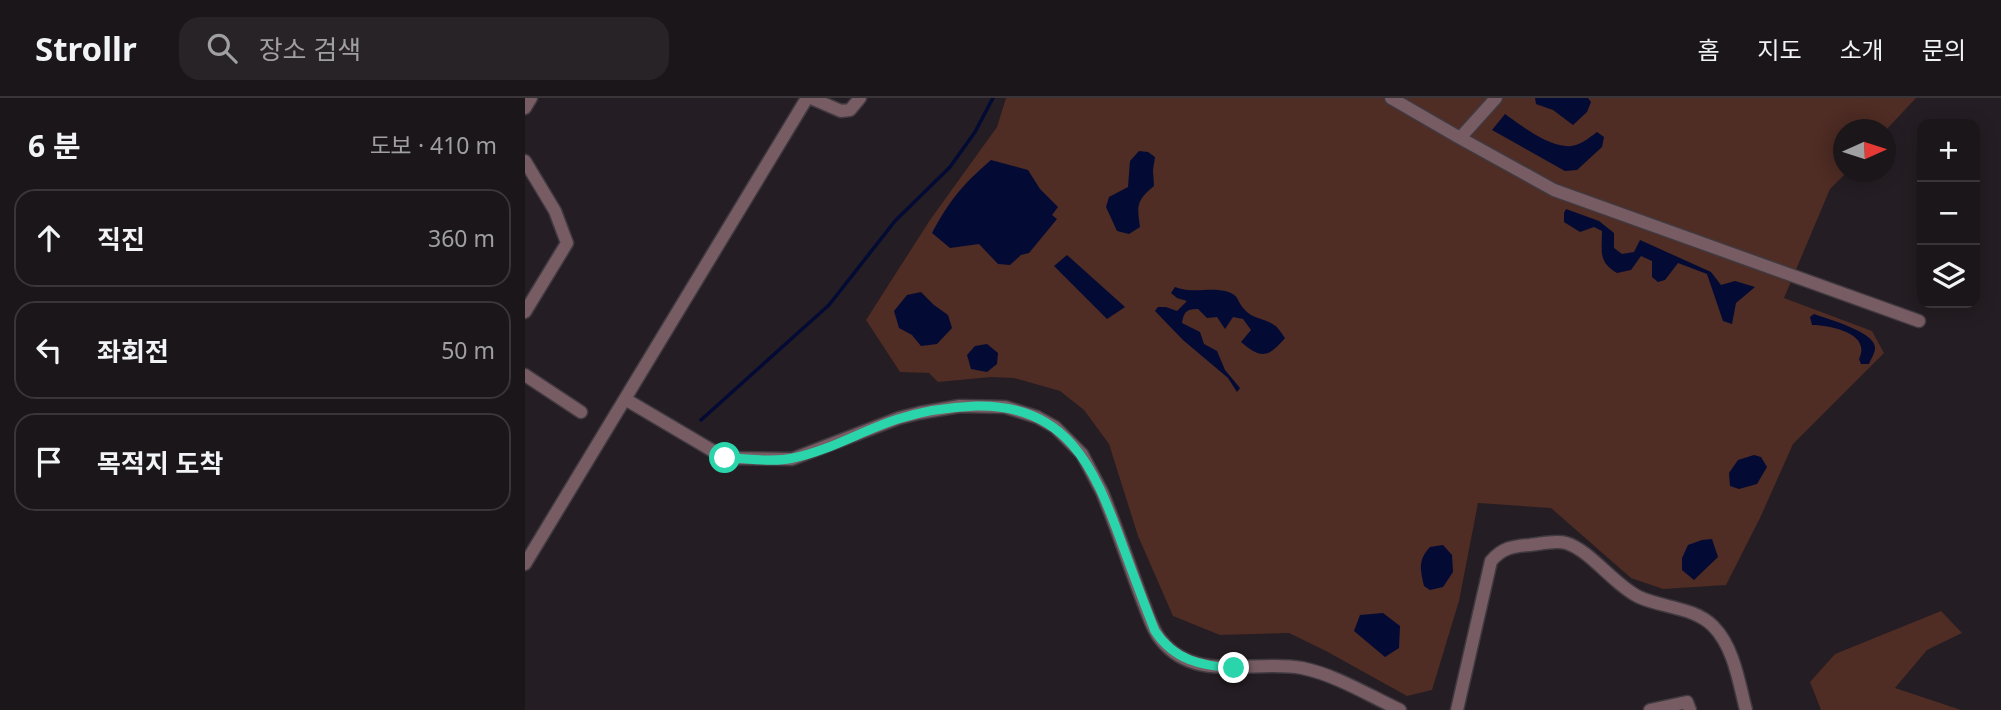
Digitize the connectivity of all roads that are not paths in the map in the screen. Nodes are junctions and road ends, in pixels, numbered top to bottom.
1 (531, 98) edge
2 (809, 98) edge
3 (860, 98) edge
4 (1391, 98) edge
5 (1496, 98) edge
6 (525, 108) edge
7 (1460, 138) junction
8 (525, 162) edge
9 (525, 312) edge
10 (1919, 321) dead end
11 (525, 375) edge
12 (625, 399) junction
13 (581, 412) dead end
14 (525, 564) edge
15 (1399, 710) edge
16 (1457, 710) edge
17 (1650, 710) edge
18 (1690, 710) edge
19 (1746, 710) edge

1 - 6 lane
2 - 3 lane
2 - 12 lane
4 - 7 lane
5 - 7 lane
7 - 10 lane
8 - 9 lane
11 - 13 lane
12 - 14 lane
12 - 15 lane
16 - 19 lane
17 - 18 lane

